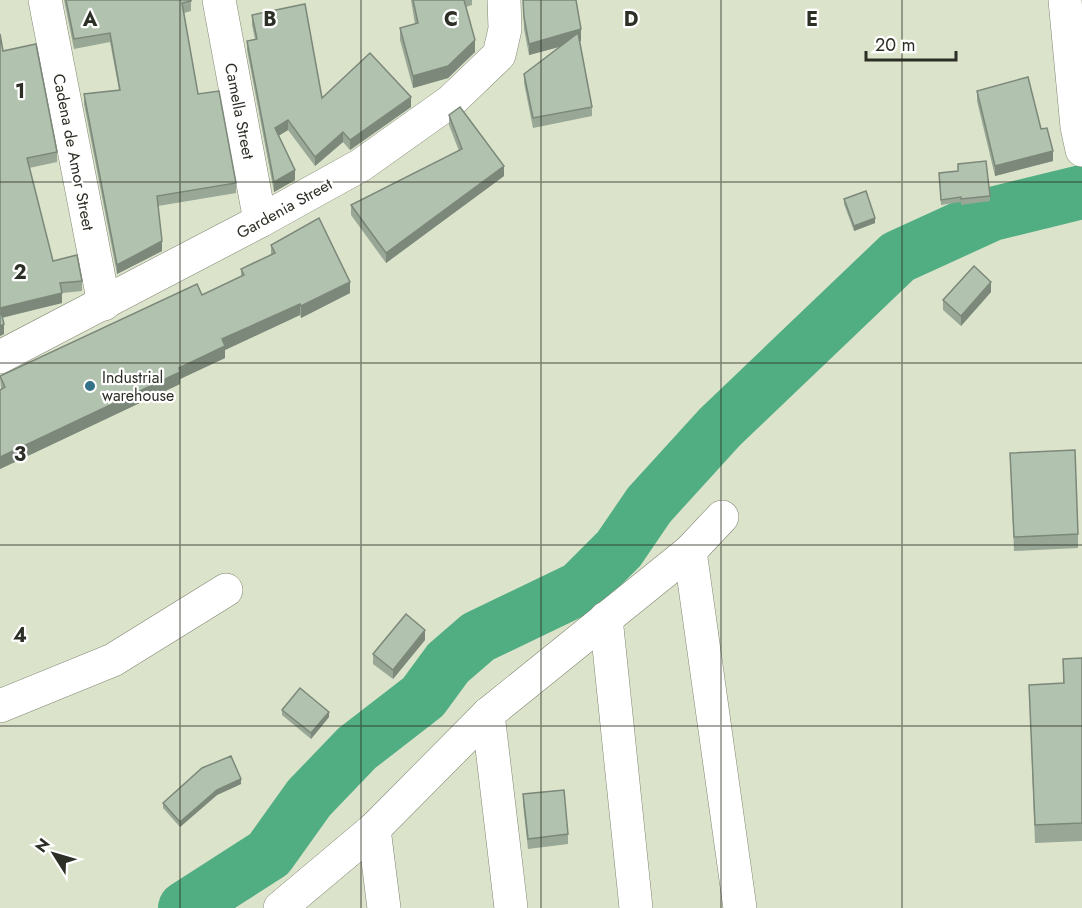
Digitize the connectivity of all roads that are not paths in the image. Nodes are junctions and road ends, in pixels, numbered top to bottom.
1 (45, 0) edge
2 (219, 0) edge
3 (504, 0) edge
4 (1065, 0) edge
5 (1080, 138) edge
6 (260, 221) junction
7 (104, 304) junction
8 (0, 357) edge
9 (722, 517) dead end
10 (690, 551) junction
11 (226, 590) dead end
12 (606, 618) junction
13 (0, 706) edge
14 (488, 714) junction
15 (374, 829) junction
16 (280, 908) edge
17 (384, 908) edge
18 (511, 908) edge
19 (636, 908) edge
20 (740, 908) edge

1 - 7 street, Cadena de Amor Street
2 - 6 street, Camella Street
3 - 6 street, Gardenia Street
4 - 5 street
6 - 7 street, Gardenia Street
7 - 8 street, Gardenia Street
9 - 10 street
10 - 12 street
10 - 20 street
11 - 13 street
12 - 14 street
12 - 19 street
14 - 15 street
14 - 18 street
15 - 16 street
15 - 17 street

